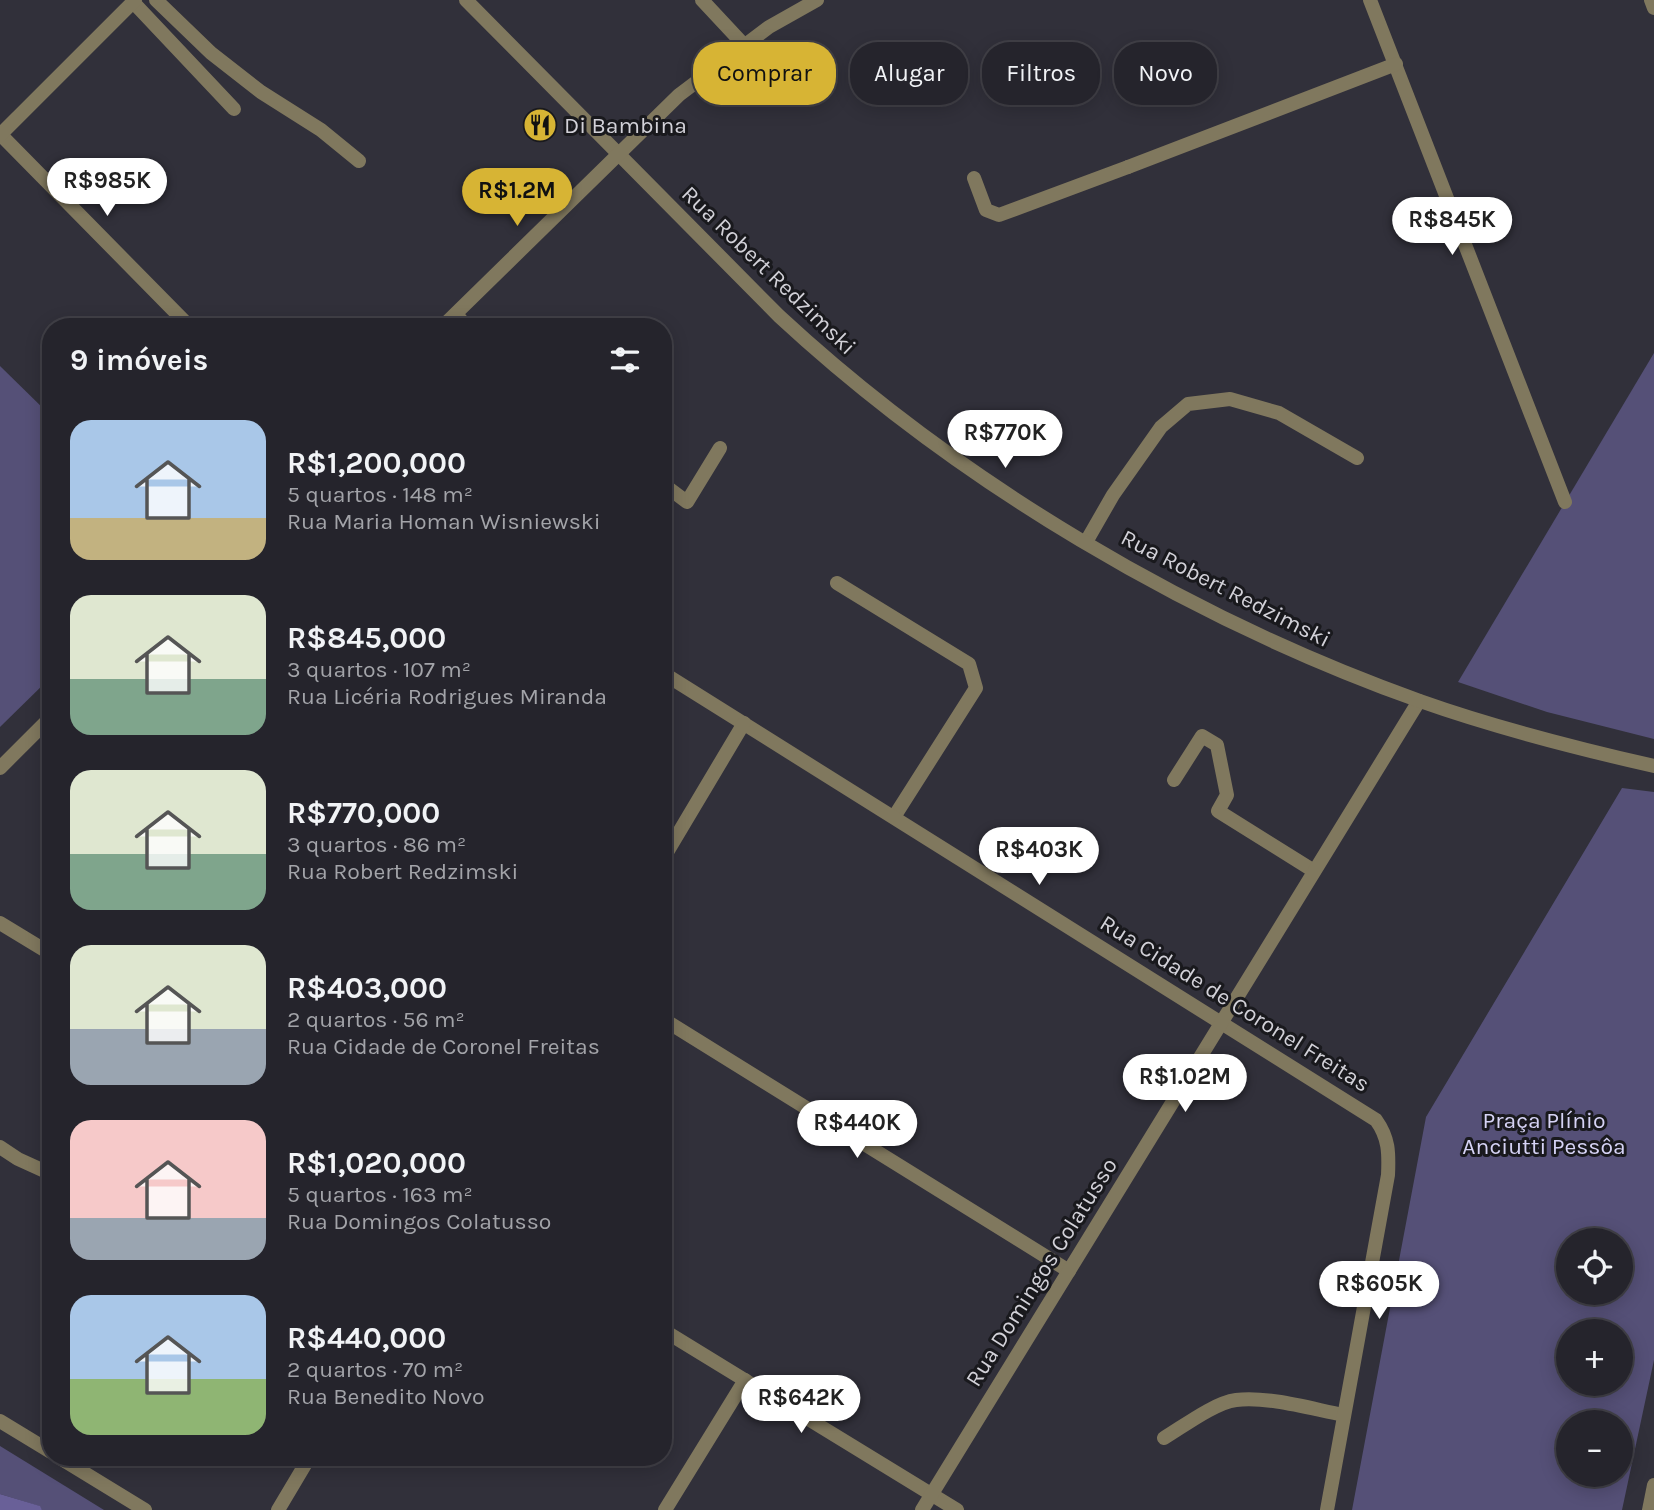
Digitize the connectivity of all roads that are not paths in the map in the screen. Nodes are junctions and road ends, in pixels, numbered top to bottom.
1 (156, 0) edge
2 (466, 0) edge
3 (702, 0) edge
4 (817, 0) edge
5 (1370, 0) edge
6 (1651, 0) edge
7 (134, 1) edge
8 (1654, 8) edge
9 (741, 42) edge
10 (748, 42) edge
11 (1396, 64) junction
12 (693, 84) edge
13 (234, 109) dead end
14 (0, 134) edge
15 (617, 153) junction
16 (359, 161) dead end
17 (974, 178) dead end
18 (456, 314) junction
19 (181, 318) edge
20 (452, 318) edge
21 (459, 318) edge
22 (720, 448) dead end
23 (1357, 458) dead end
24 (672, 491) edge
25 (1565, 502) dead end
26 (1086, 542) junction
27 (837, 583) dead end
28 (672, 679) edge
29 (1419, 701) junction
30 (744, 723) junction
31 (42, 727) edge
32 (1654, 766) edge
33 (0, 768) edge
34 (1174, 780) dead end
35 (894, 817) junction
36 (672, 844) edge
37 (1314, 871) junction
38 (0, 923) edge
39 (42, 949) edge
40 (1222, 1022) junction
41 (672, 1025) edge
42 (0, 1147) edge
43 (42, 1170) edge
44 (1069, 1271) junction
45 (672, 1335) edge
46 (745, 1380) junction
47 (1344, 1415) junction
48 (0, 1421) edge
49 (1164, 1437) dead end
50 (42, 1447) edge
51 (73, 1466) edge
52 (304, 1466) edge
53 (1654, 1485) edge
54 (932, 1494) junction
55 (145, 1510) edge
56 (278, 1510) edge
57 (665, 1510) edge
58 (922, 1510) edge
59 (957, 1510) edge
60 (1327, 1510) edge
61 (1649, 1510) edge

1 - 16 street
2 - 15 street, Rua Robert Redzimski
3 - 9 street
4 - 10 street
5 - 11 street
6 - 8 street
7 - 13 street
7 - 14 street
11 - 17 street
11 - 25 street
12 - 15 street
14 - 19 street
15 - 18 street
15 - 26 street, Rua Robert Redzimski
18 - 20 street
18 - 21 street
22 - 24 street
23 - 26 street
26 - 29 street, Rua Robert Redzimski
27 - 35 street
28 - 30 street, Rua Cidade de Coronel Freitas
29 - 32 street, Rua Robert Redzimski
29 - 37 street, Rua Domingos Colatusso
30 - 35 street, Rua Cidade de Coronel Freitas
30 - 36 street
31 - 33 street
34 - 37 street
35 - 40 street, Rua Cidade de Coronel Freitas
37 - 40 street, Rua Domingos Colatusso
38 - 39 street
40 - 44 street, Rua Domingos Colatusso
40 - 47 street, Rua Cidade de Coronel Freitas
41 - 44 street
42 - 43 street
44 - 54 street, Rua Domingos Colatusso
45 - 46 street
46 - 54 street
46 - 57 street
47 - 49 street
47 - 60 street
48 - 50 street
51 - 55 street
52 - 56 street
53 - 61 street
54 - 58 street, Rua Domingos Colatusso
54 - 59 street

